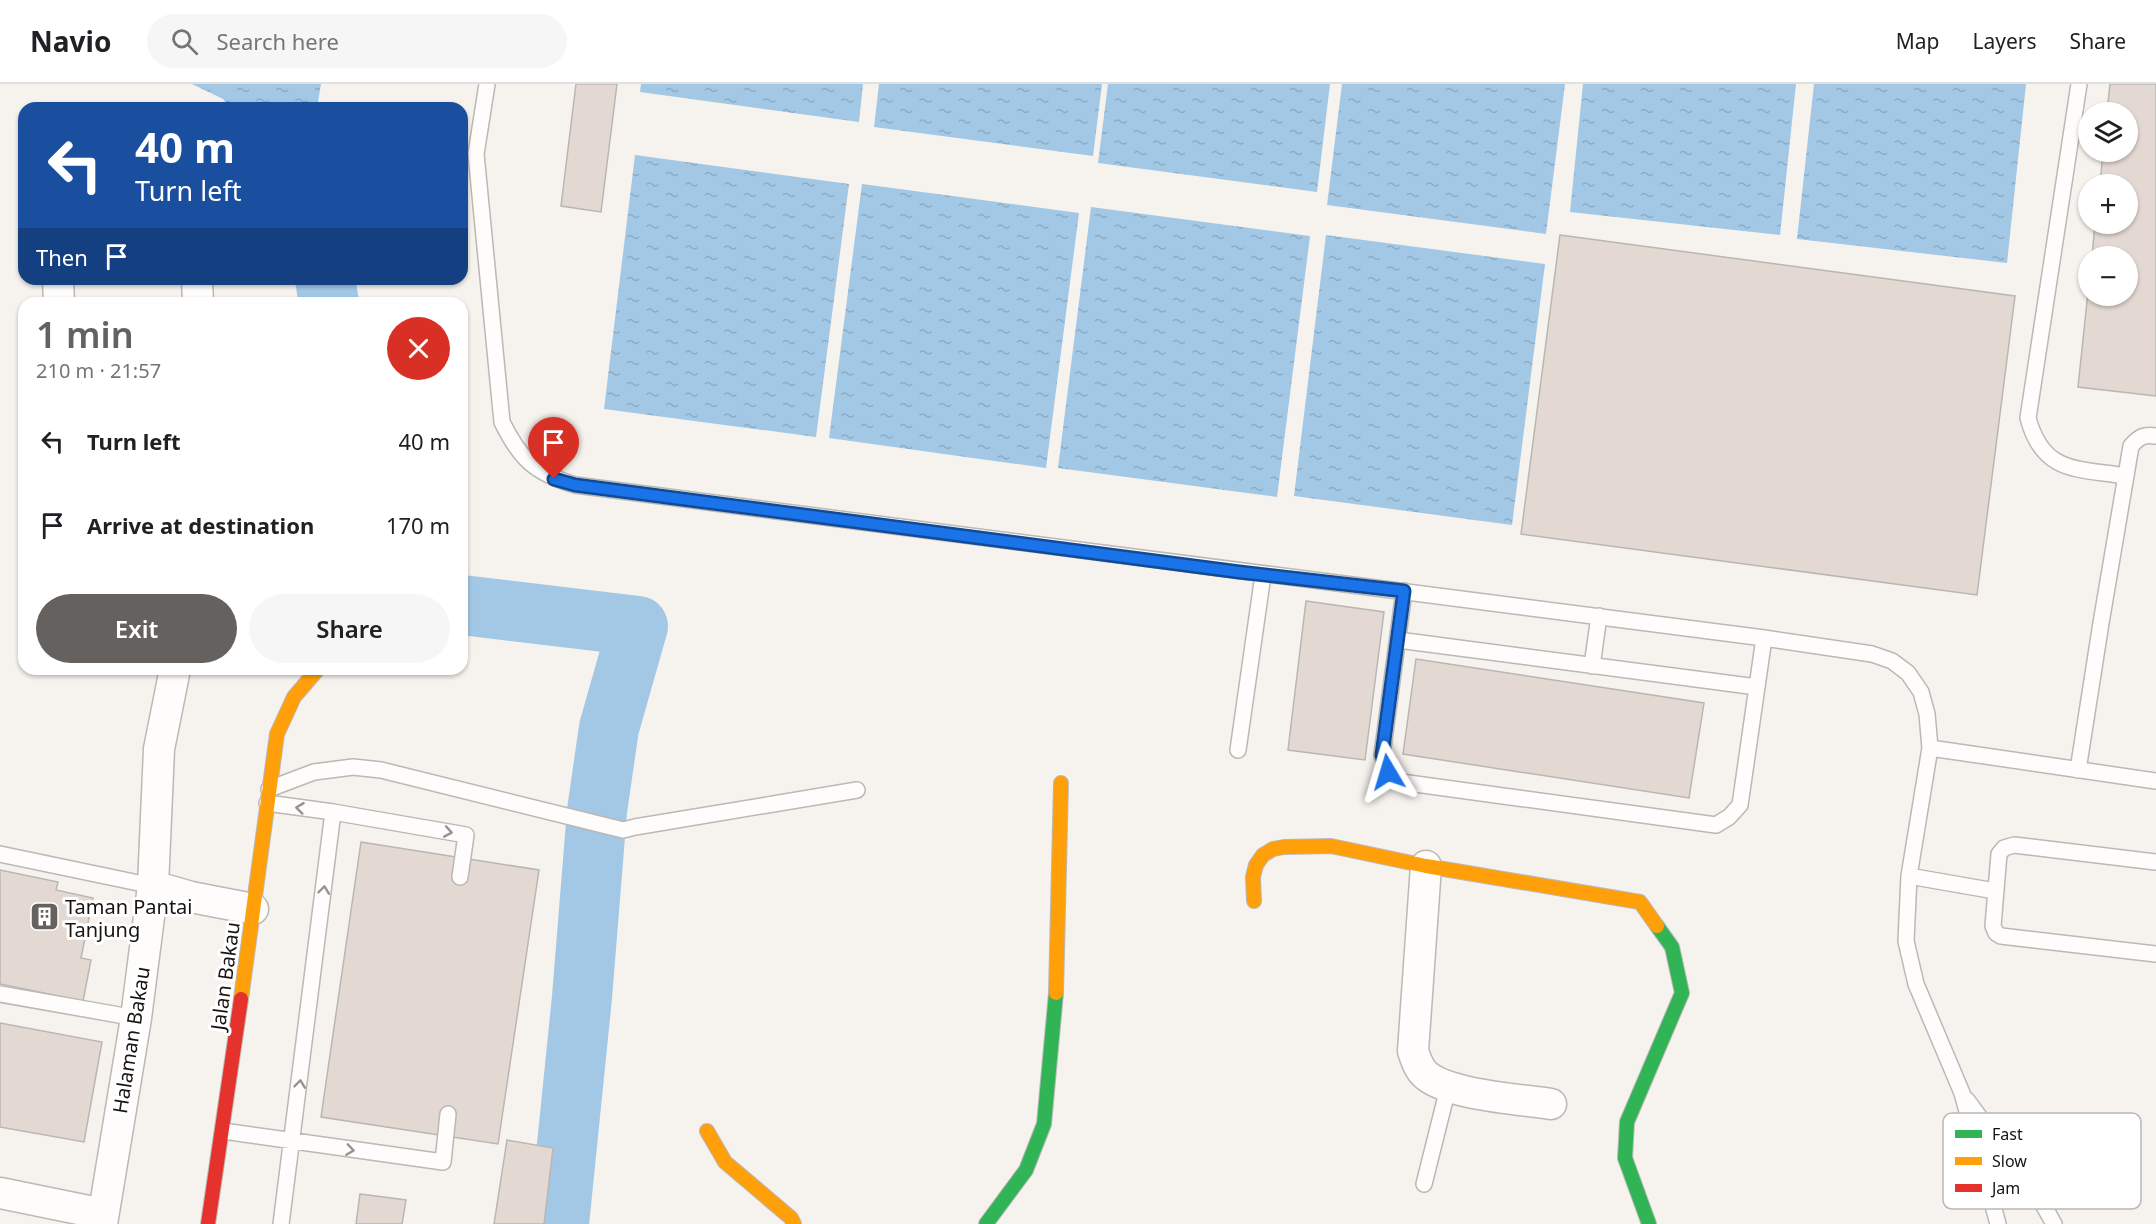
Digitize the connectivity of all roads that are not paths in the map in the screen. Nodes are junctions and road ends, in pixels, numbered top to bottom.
1 (487, 84) edge
2 (2079, 84) edge
3 (2156, 436) edge
4 (2126, 476) junction
5 (1263, 574) junction
6 (1404, 591) junction
7 (1599, 616) junction
8 (1764, 638) junction
9 (1398, 640) junction
10 (1592, 666) junction
11 (174, 675) edge
12 (313, 675) edge
13 (1757, 687) junction
14 (1930, 748) junction
15 (1238, 750) dead end
16 (2078, 770) junction
17 (2156, 781) edge
18 (1061, 783) dead end
19 (856, 790) dead end
20 (268, 796) junction
21 (333, 812) junction
22 (0, 854) edge
23 (2156, 862) edge
24 (1426, 866) junction
25 (1909, 876) junction
26 (460, 877) dead end
27 (153, 886) junction
28 (1995, 891) junction
29 (1254, 901) dead end
30 (254, 909) junction
31 (2156, 954) edge
32 (0, 994) edge
33 (136, 1018) junction
34 (1448, 1088) junction
35 (1962, 1093) junction
36 (1551, 1104) dead end
37 (1967, 1113) edge
38 (1977, 1113) edge
39 (448, 1114) dead end
40 (223, 1131) junction
41 (707, 1131) dead end
42 (292, 1142) junction
43 (1424, 1184) dead end
44 (0, 1193) edge
45 (1994, 1209) edge
46 (2046, 1209) edge
47 (102, 1219) edge
48 (208, 1224) edge
49 (281, 1224) edge
50 (794, 1224) edge
51 (986, 1224) edge
52 (1649, 1224) edge
53 (1998, 1224) edge
54 (2054, 1224) edge

1 - 5 lane
2 - 4 lane
3 - 4 lane
4 - 16 lane
5 - 6 lane
5 - 15 lane
6 - 7 lane
6 - 9 lane
7 - 8 lane
7 - 10 lane
8 - 13 lane
8 - 14 lane
9 - 10 lane
9 - 13 lane
10 - 13 lane
11 - 27 street, Halaman Bakau
12 - 20 street, Jalan Bakau
14 - 16 lane
14 - 25 lane
16 - 17 lane
18 - 51 street
19 - 20 lane
21 -> 20 lane
20 - 30 street, Jalan Bakau
21 -> 26 lane
42 -> 21 lane
22 - 27 lane
23 - 28 lane
24 - 29 street
24 - 34 street
24 - 52 street
25 - 28 lane
25 - 35 lane
27 - 30 street
27 - 33 street, Halaman Bakau
28 - 31 lane
30 - 40 street, Jalan Bakau
32 - 33 lane
33 - 47 street, Halaman Bakau
34 - 36 street
34 - 43 lane
35 - 37 lane
35 - 38 lane
42 -> 39 lane
40 - 42 lane
40 - 48 street, Jalan Bakau
41 - 50 street
42 - 49 lane
44 - 47 street
45 - 53 lane
46 - 54 lane

